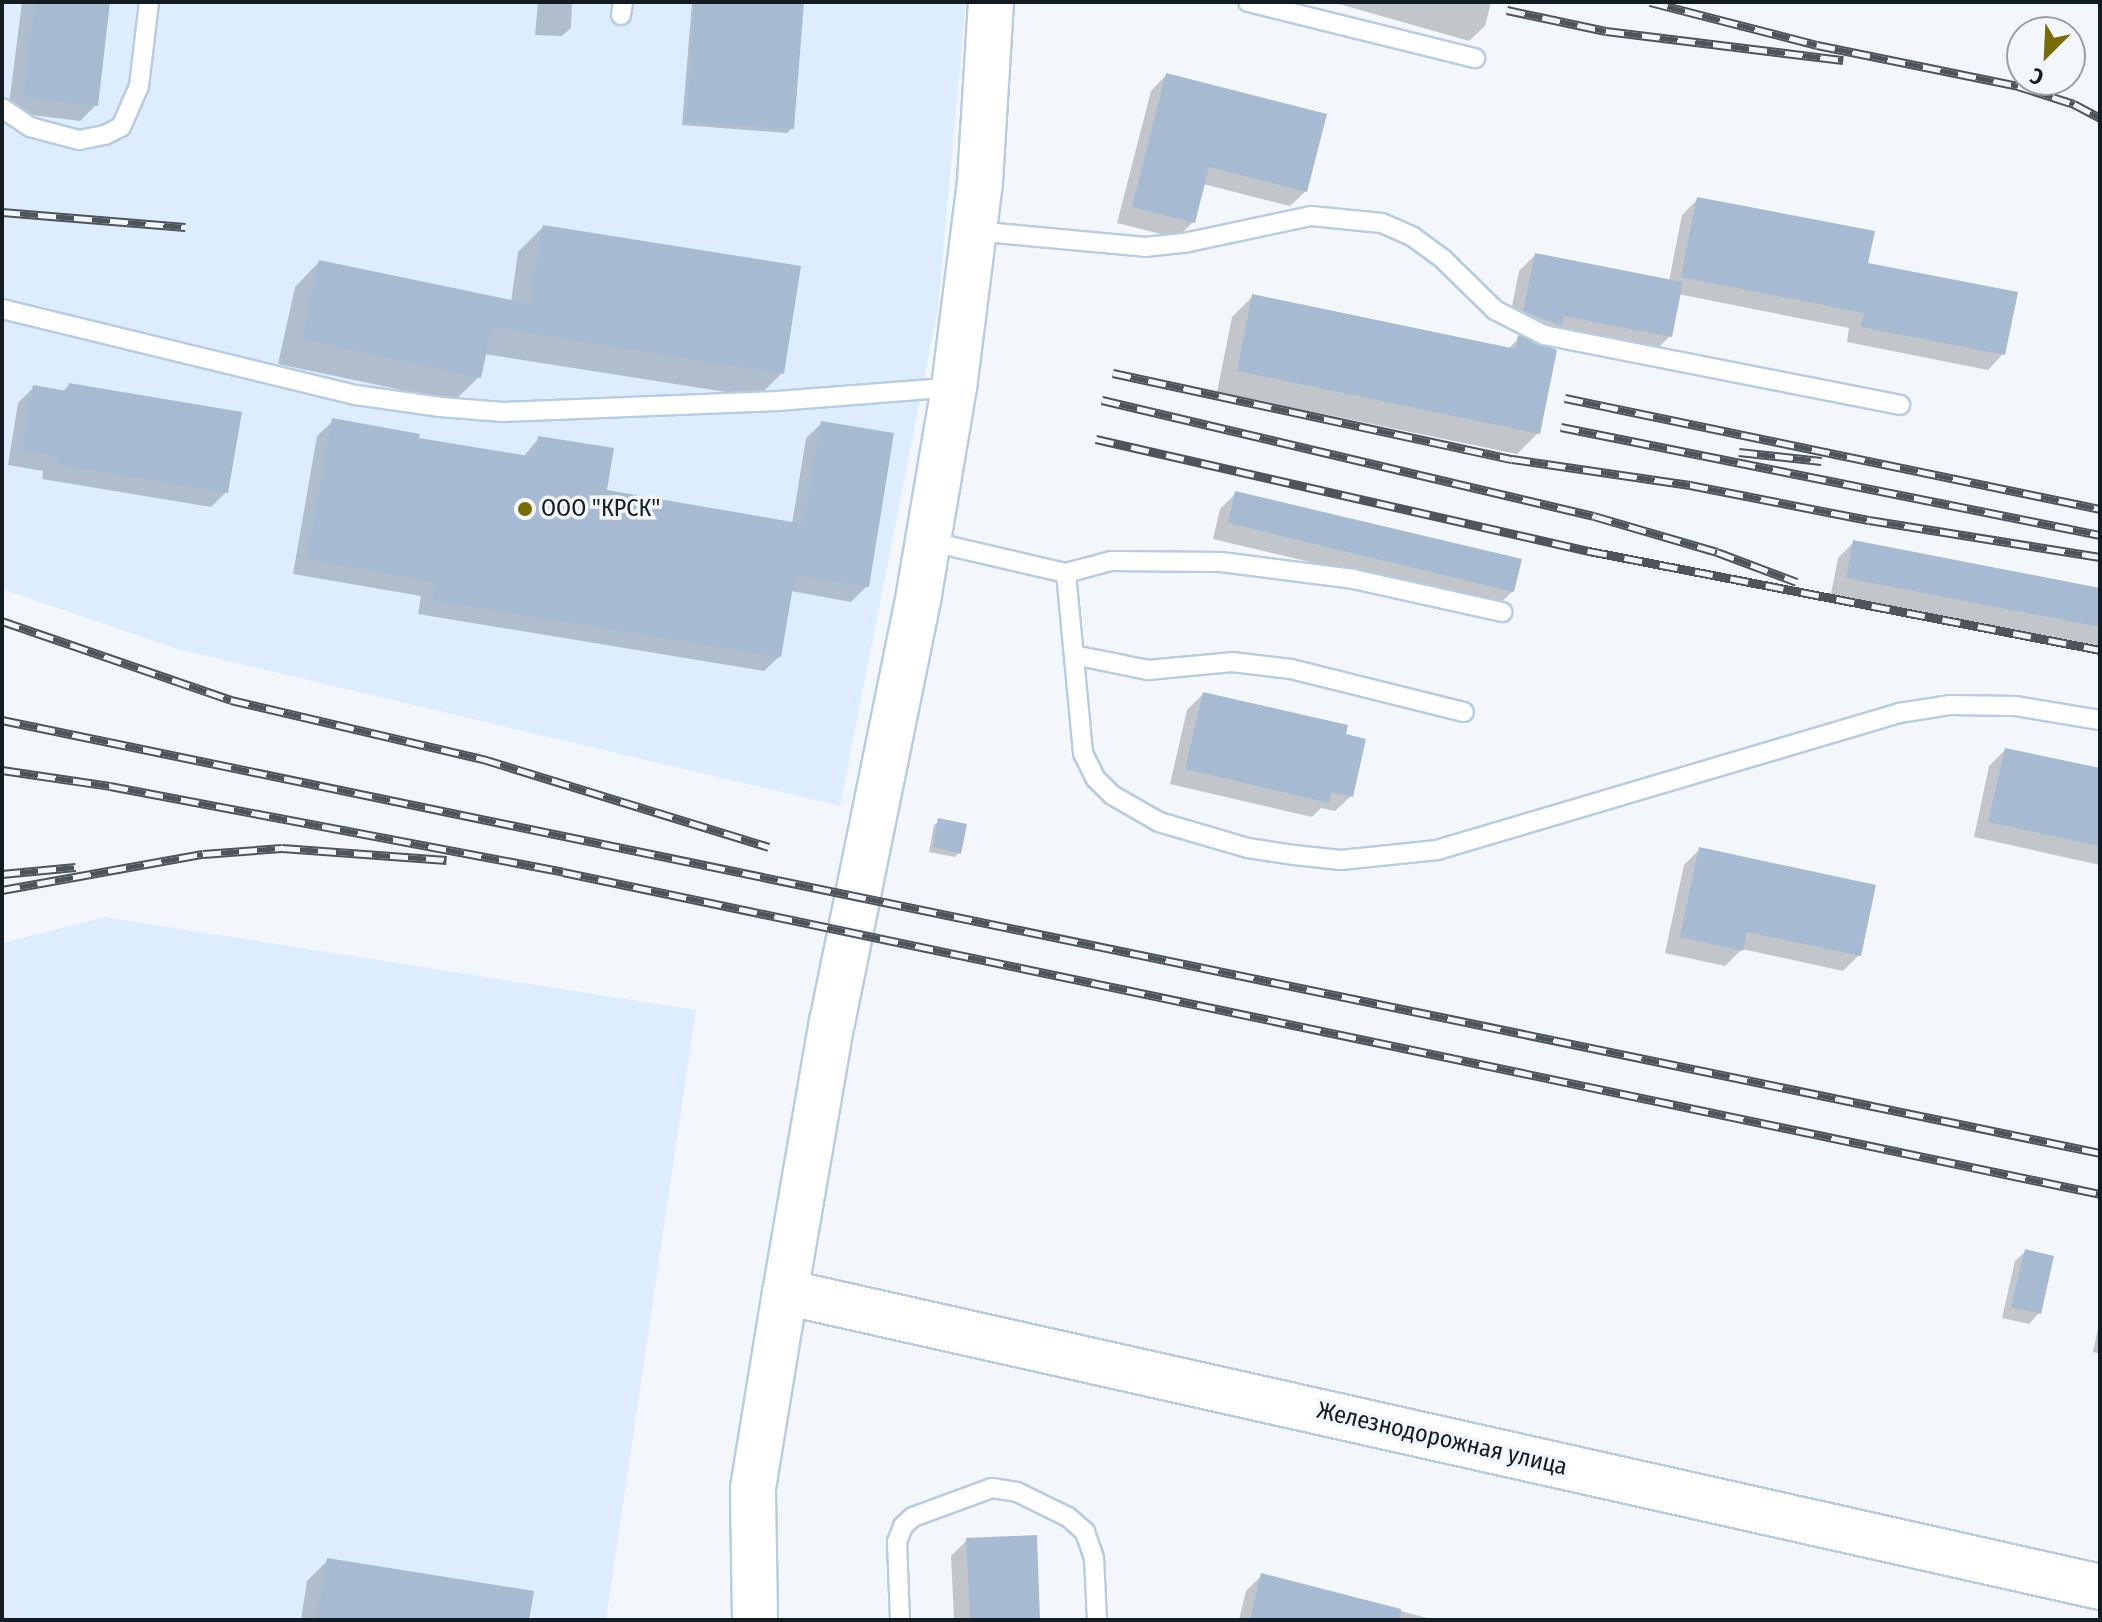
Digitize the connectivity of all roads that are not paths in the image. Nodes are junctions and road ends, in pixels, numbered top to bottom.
1 (149, 2) edge
2 (991, 2) edge
3 (1248, 2) edge
4 (1475, 58) dead end
5 (2, 108) edge
6 (974, 231) junction
7 (2, 309) edge
8 (954, 387) junction
9 (1900, 405) dead end
10 (928, 541) junction
11 (1066, 573) junction
12 (1502, 612) dead end
13 (1074, 655) junction
14 (1464, 712) dead end
15 (2100, 720) edge
16 (785, 1292) junction
17 (2100, 1587) edge
18 (755, 1620) edge
19 (900, 1620) edge
20 (1097, 1620) edge

1 - 5 lane
2 - 6 main road
3 - 4 lane
6 - 8 main road
6 - 9 lane
7 - 8 lane
8 - 10 main road
10 - 11 lane
10 - 16 main road
11 - 12 lane
11 - 13 lane
13 - 14 lane
13 - 15 lane
16 - 17 main road, Железнодорожная улица
16 - 18 main road
19 - 20 lane

